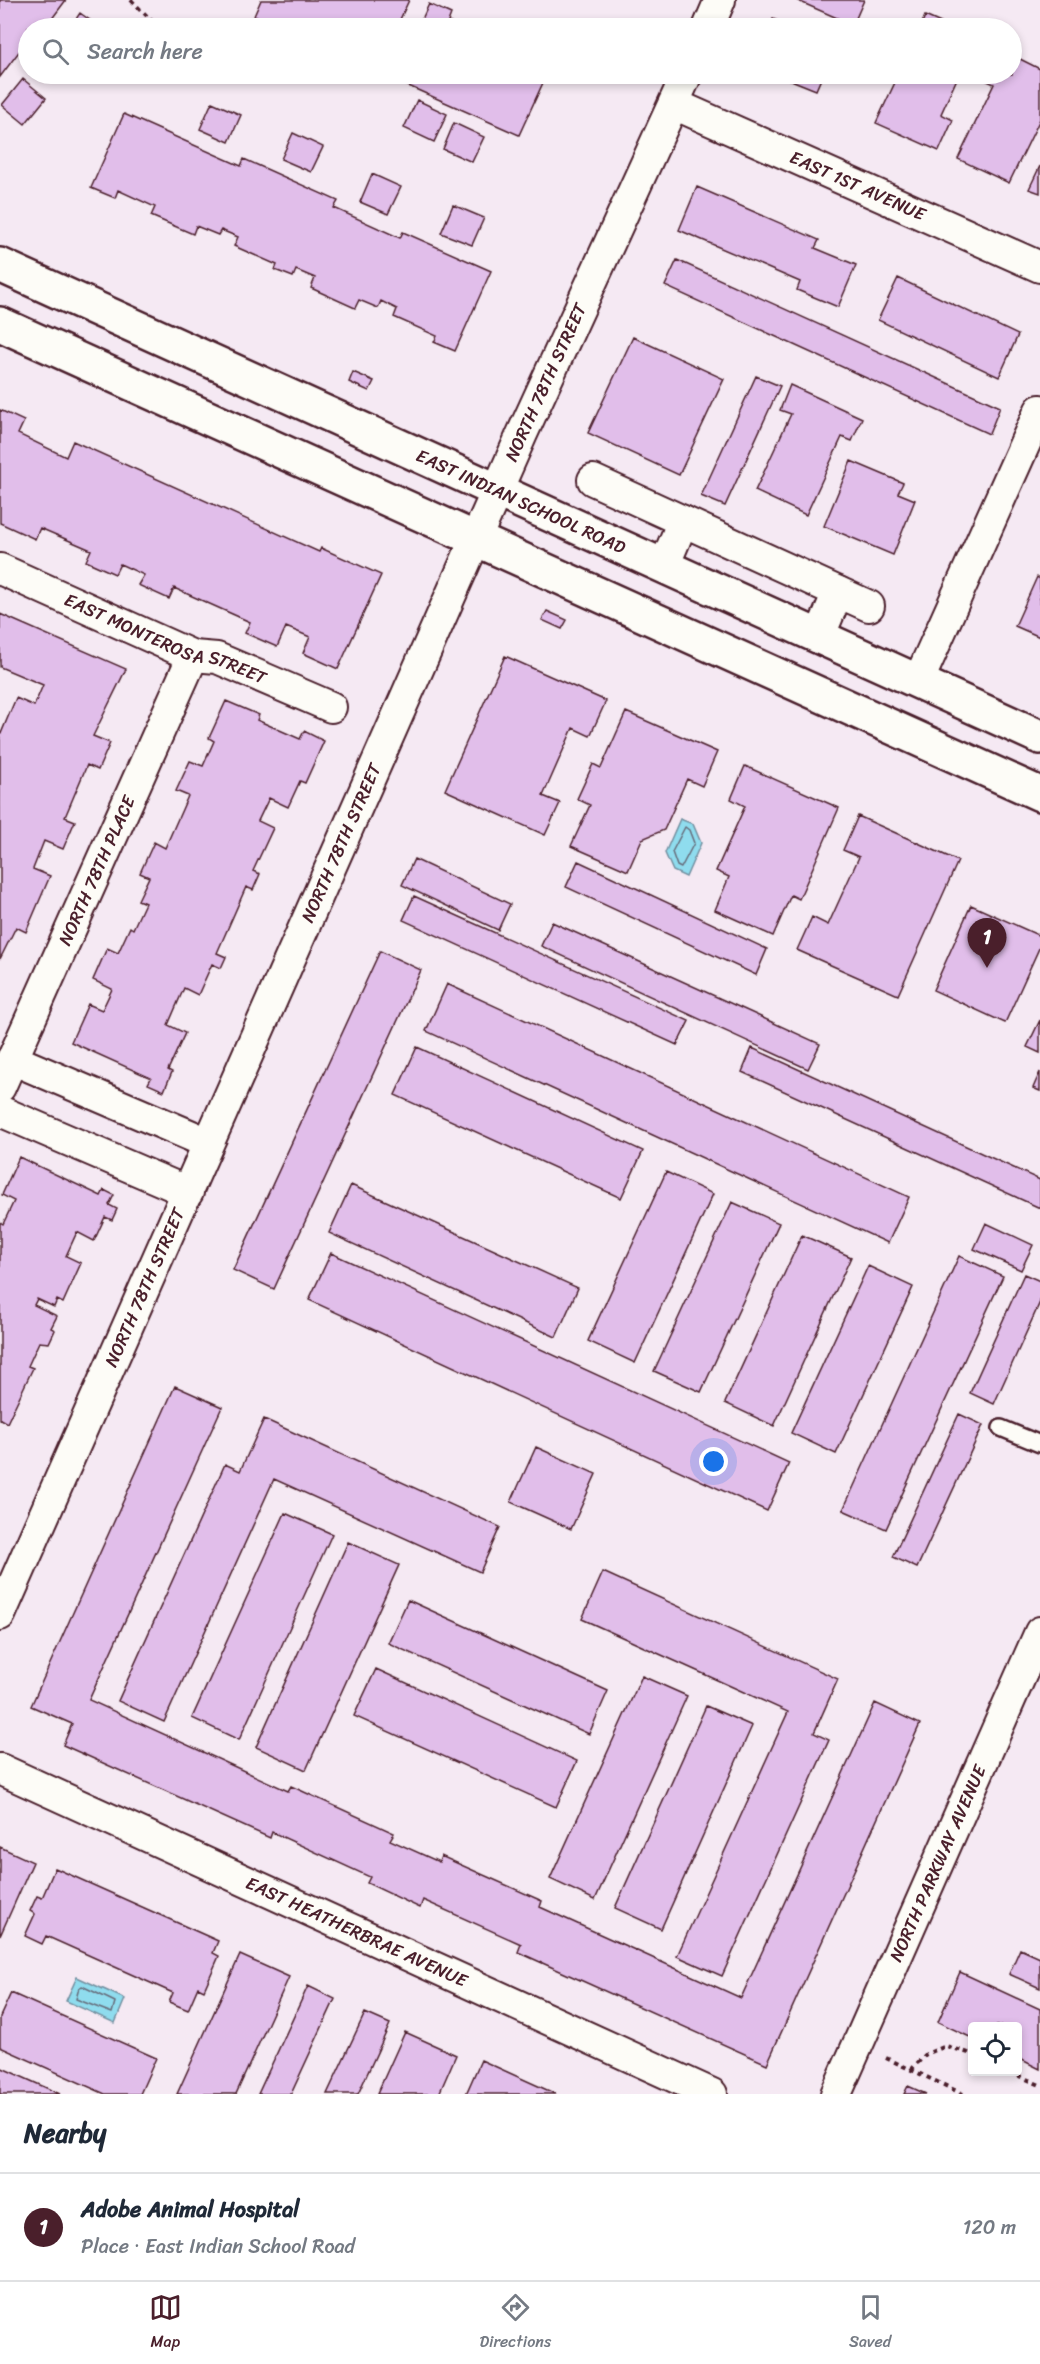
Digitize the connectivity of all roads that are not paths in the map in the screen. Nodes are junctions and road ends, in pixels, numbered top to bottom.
1 (720, 0) edge
2 (712, 18) edge
3 (683, 84) edge
4 (674, 104) junction
5 (0, 265) edge
6 (1040, 267) edge
7 (0, 324) edge
8 (1040, 410) edge
9 (593, 480) dead end
10 (497, 492) junction
11 (683, 521) junction
12 (477, 538) junction
13 (664, 566) junction
14 (0, 569) edge
15 (838, 592) junction
16 (869, 606) dead end
17 (819, 637) junction
18 (194, 656) junction
19 (918, 682) junction
20 (331, 707) dead end
21 (1040, 737) edge
22 (1040, 794) edge
23 (12, 1059) junction
24 (0, 1087) edge
25 (0, 1111) edge
26 (208, 1143) junction
27 (188, 1191) junction
28 (1001, 1428) dead end
29 (1040, 1444) edge
30 (0, 1615) edge
31 (1040, 1632) edge
32 (0, 1769) edge
33 (712, 2094) edge
34 (836, 2094) edge

1 - 2 street
3 - 4 street, NORTH 78TH STREET
4 - 6 street, EAST 1ST AVENUE
4 - 10 street, NORTH 78TH STREET
5 - 10 main road, EAST INDIAN SCHOOL ROAD
7 - 12 main road
8 - 19 street
9 - 11 street
10 - 12 street, NORTH 78TH STREET
10 - 13 main road, EAST INDIAN SCHOOL ROAD
11 - 13 street
11 - 15 street
12 - 22 main road
12 - 26 street, NORTH 78TH STREET
13 - 17 main road, EAST INDIAN SCHOOL ROAD
14 - 18 street, EAST MONTEROSA STREET
15 - 16 street
15 - 17 street
17 - 19 main road, EAST INDIAN SCHOOL ROAD
18 - 20 street, EAST MONTEROSA STREET
18 - 23 street, NORTH 78TH PLACE
19 - 21 main road, EAST INDIAN SCHOOL ROAD
23 - 24 street, NORTH 78TH PLACE
23 - 26 street
25 - 27 street
26 - 27 street, NORTH 78TH STREET
27 - 30 street, NORTH 78TH STREET
28 - 29 lane
31 - 34 street, NORTH PARKWAY AVENUE
32 - 33 street, EAST HEATHERBRAE AVENUE

